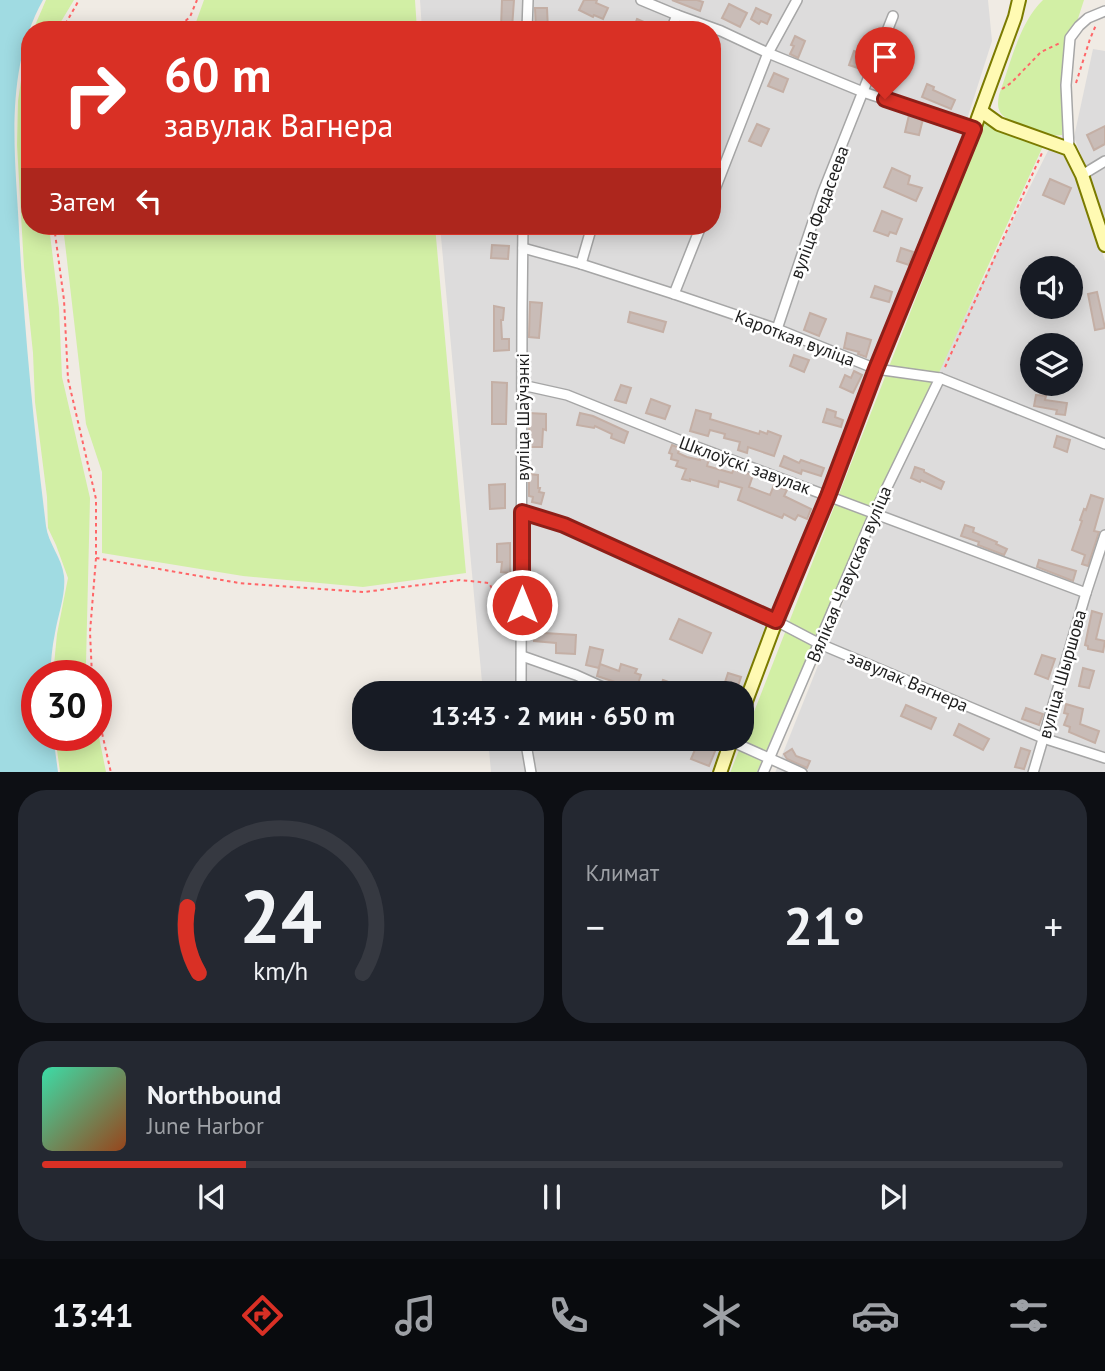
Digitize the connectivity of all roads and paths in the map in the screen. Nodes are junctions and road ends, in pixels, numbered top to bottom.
1 (79, 0) edge
2 (197, 0) edge
3 (528, 0) edge
4 (641, 0) edge
5 (797, 0) edge
6 (1019, 0) edge
7 (1030, 0) edge
8 (1103, 12) edge
9 (677, 15) junction
10 (892, 16) dead end
11 (1015, 17) junction
12 (67, 21) edge
13 (185, 21) edge
14 (527, 21) edge
15 (675, 21) edge
16 (694, 21) edge
17 (721, 31) edge
18 (1070, 38) junction
19 (768, 53) junction
20 (1076, 83) dead end
21 (863, 92) junction
22 (985, 97) junction
23 (981, 111) junction
24 (974, 129) junction
25 (1047, 141) junction
26 (1069, 149) junction
27 (1105, 161) edge
28 (721, 174) edge
29 (1082, 175) junction
30 (55, 235) edge
31 (523, 235) edge
32 (589, 235) edge
33 (697, 235) edge
34 (1105, 244) edge
35 (523, 248) junction
36 (581, 264) junction
37 (674, 294) junction
38 (777, 329) junction
39 (876, 369) junction
40 (940, 378) junction
41 (522, 385) junction
42 (1105, 444) edge
43 (828, 496) junction
44 (522, 512) junction
45 (874, 514) junction
46 (1105, 535) edge
47 (96, 558) junction
48 (1086, 593) junction
49 (776, 621) junction
50 (522, 644) junction
51 (820, 644) junction
52 (522, 656) junction
53 (91, 660) edge
54 (521, 681) edge
55 (589, 681) edge
56 (754, 681) edge
57 (1043, 738) junction
58 (106, 751) edge
59 (527, 751) edge
60 (726, 751) edge
61 (754, 751) edge
62 (769, 758) junction
63 (1105, 758) edge
64 (111, 772) edge
65 (531, 772) edge
66 (720, 772) edge
67 (763, 772) edge
68 (802, 772) edge
69 (1032, 772) edge

1 - 12 path
2 - 13 path
3 - 14 street
4 - 9 street
5 - 19 street
6 - 11 main road
7 - 11 main road
8 - 18 street
8 - 20 path
9 - 15 street
9 - 16 street
10 - 21 street, вуліца Федасеева
11 - 22 main road
17 - 19 street
18 - 22 path
18 - 26 street
19 - 21 street
19 - 28 street
21 - 24 street
21 - 38 street, вуліца Федасеева
22 - 23 main road
23 - 24 main road
23 - 25 main road
24 - 39 main road
25 - 26 main road
25 - 40 path
26 - 29 main road
27 - 29 street
29 - 34 main road
30 - 47 path
31 - 35 street, вуліца Шаўчэнкі
32 - 36 street
33 - 37 street
35 - 36 street, Кароткая вуліца
35 - 41 street, вуліца Шаўчэнкі
36 - 37 street, Кароткая вуліца
37 - 38 street, Кароткая вуліца
38 - 39 street, Кароткая вуліца
39 - 40 street, Кароткая вуліца
39 - 43 main road
40 - 42 street, Кароткая вуліца
40 - 45 street, Вялікая Чавуская вуліца
41 - 43 street, Шклоўскі завулак
41 - 44 street, вуліца Шаўчэнкі
43 - 45 street, Шклоўскі завулак
43 - 49 main road
44 - 49 street, завулак Вагнера
44 - 50 street, вуліца Шаўчэнкі
45 - 48 street, Шклоўскі завулак
45 - 51 street, Вялікая Чавуская вуліца
46 - 48 street, вуліца Шыршова
47 - 50 path
47 - 53 path
48 - 57 street, вуліца Шыршова
49 - 51 street, завулак Вагнера
49 - 56 main road
50 - 52 street, вуліца Шаўчэнкі
51 - 57 street, завулак Вагнера
51 - 62 street, Вялікая Чавуская вуліца
52 - 54 street, вуліца Шаўчэнкі
52 - 55 street
57 - 63 street, завулак Вагнера
57 - 69 street, вуліца Шыршова
58 - 64 path
59 - 65 street
60 - 66 main road
61 - 62 street
62 - 67 street, Вялікая Чавуская вуліца
62 - 68 street

